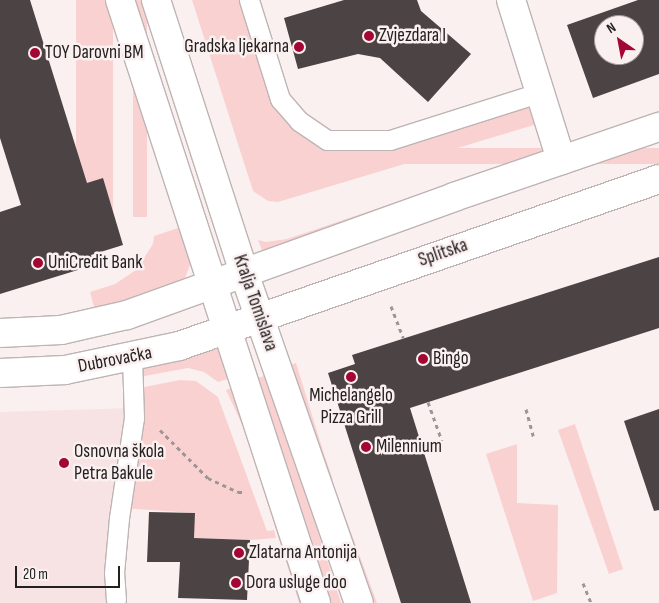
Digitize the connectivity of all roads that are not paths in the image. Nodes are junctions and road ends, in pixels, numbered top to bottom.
1 (120, 0) edge
2 (156, 0) edge
3 (249, 0) edge
4 (511, 0) edge
5 (541, 92) junction
6 (659, 127) edge
7 (561, 160) junction
8 (659, 179) edge
9 (244, 273) junction
10 (214, 286) junction
11 (261, 318) junction
12 (227, 329) junction
13 (0, 333) edge
14 (132, 358) junction
15 (0, 373) edge
16 (116, 600) dead end
17 (316, 603) edge
18 (359, 603) edge

1 - 10 main road, Kralja Tomislava
2 - 9 main road, Kralja Tomislava
3 - 5 lane
4 - 5 main road
5 - 7 main road
6 - 7 main road
7 - 9 main road
8 - 11 main road, Splitska
9 - 10 main road
9 - 11 main road, Kralja Tomislava
10 - 12 main road, Kralja Tomislava
10 - 13 main road
11 - 12 main road, Splitska
11 - 18 main road, Kralja Tomislava
12 - 14 main road, Dubrovačka
12 - 17 main road, Kralja Tomislava
14 - 15 main road, Dubrovačka
14 - 16 lane

